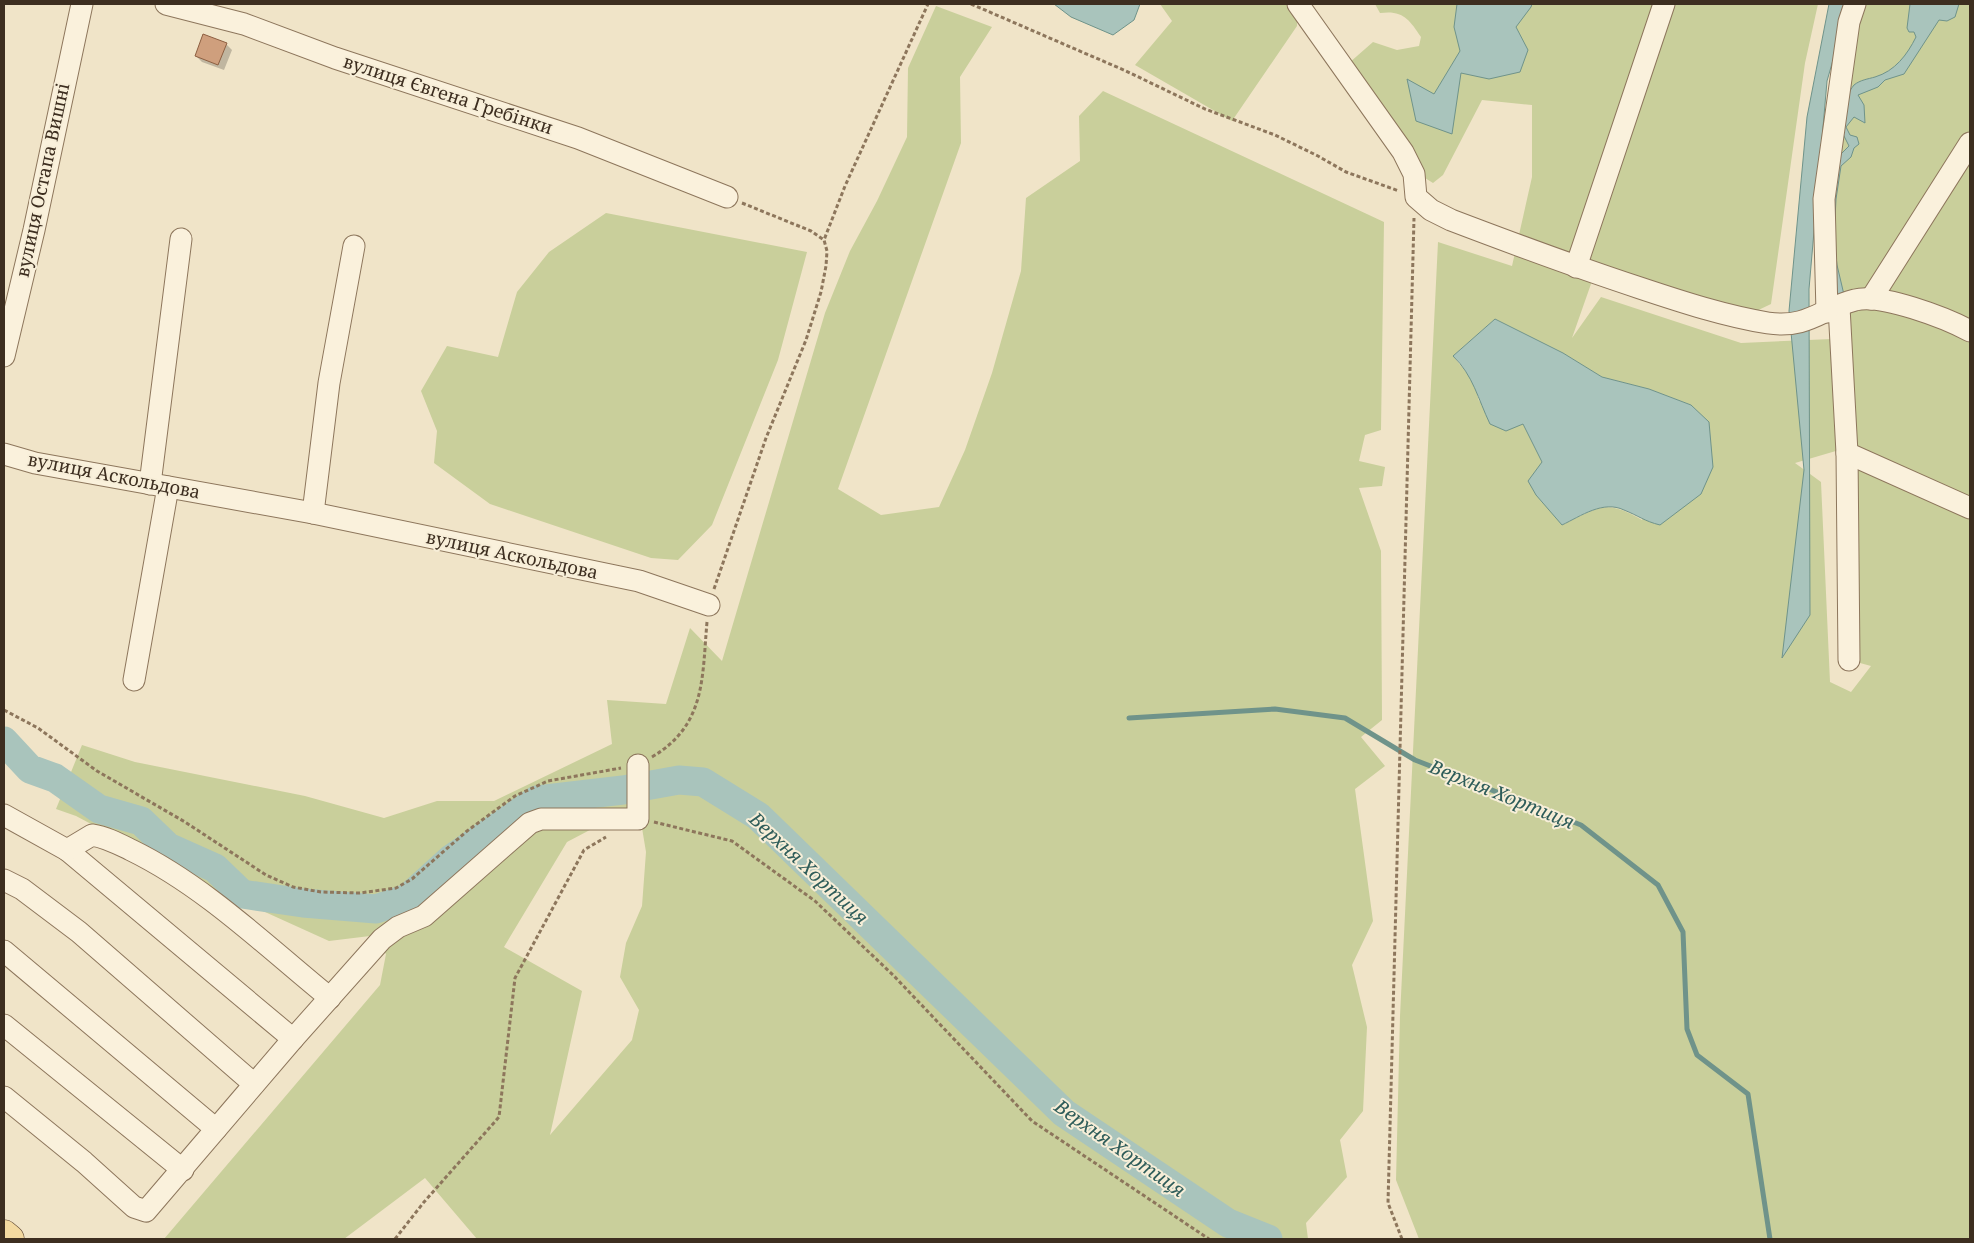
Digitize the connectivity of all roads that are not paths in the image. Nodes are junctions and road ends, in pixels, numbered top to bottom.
1 (82, 4) edge
2 (166, 4) edge
3 (1298, 4) edge
4 (1664, 4) edge
5 (1855, 4) edge
6 (1970, 143) edge
7 (727, 197) road end
8 (181, 239) dead end
9 (354, 246) dead end
10 (1576, 267) junction
11 (1871, 299) junction
12 (1833, 310) junction
13 (1970, 331) edge
14 (4, 356) edge
15 (1847, 453) junction
16 (4, 454) edge
17 (159, 486) junction
18 (1970, 508) edge
19 (313, 513) junction
20 (709, 605) road end
21 (1849, 660) dead end
22 (134, 680) dead end
23 (638, 765) road end
24 (4, 815) edge
25 (67, 850) junction
26 (4, 880) edge
27 (4, 951) edge
28 (330, 998) junction
29 (4, 1026) edge
30 (293, 1039) junction
31 (254, 1084) junction
32 (4, 1097) edge
33 (216, 1129) junction
34 (183, 1170) junction
35 (4, 1234) edge
36 (10, 1239) edge

1 - 14 street, вулиця Остапа Вишні
2 - 7 street, вулиця Євгена Гребінки
3 - 10 street
4 - 10 street
5 - 12 street
6 - 11 street
8 - 17 street
9 - 19 street
10 - 12 street
11 - 12 street
11 - 13 street
12 - 15 street
15 - 18 street
15 - 21 street
16 - 17 street, вулиця Аскольдова
17 - 19 street, вулиця Аскольдова
17 - 22 street
19 - 20 street, вулиця Аскольдова
23 - 28 street
24 - 25 street
25 - 28 street
25 - 30 street
26 - 31 street
27 - 33 street
28 - 30 street
29 - 34 street
30 - 31 street
31 - 33 street
32 - 34 street
33 - 34 street
35 - 36 main road

